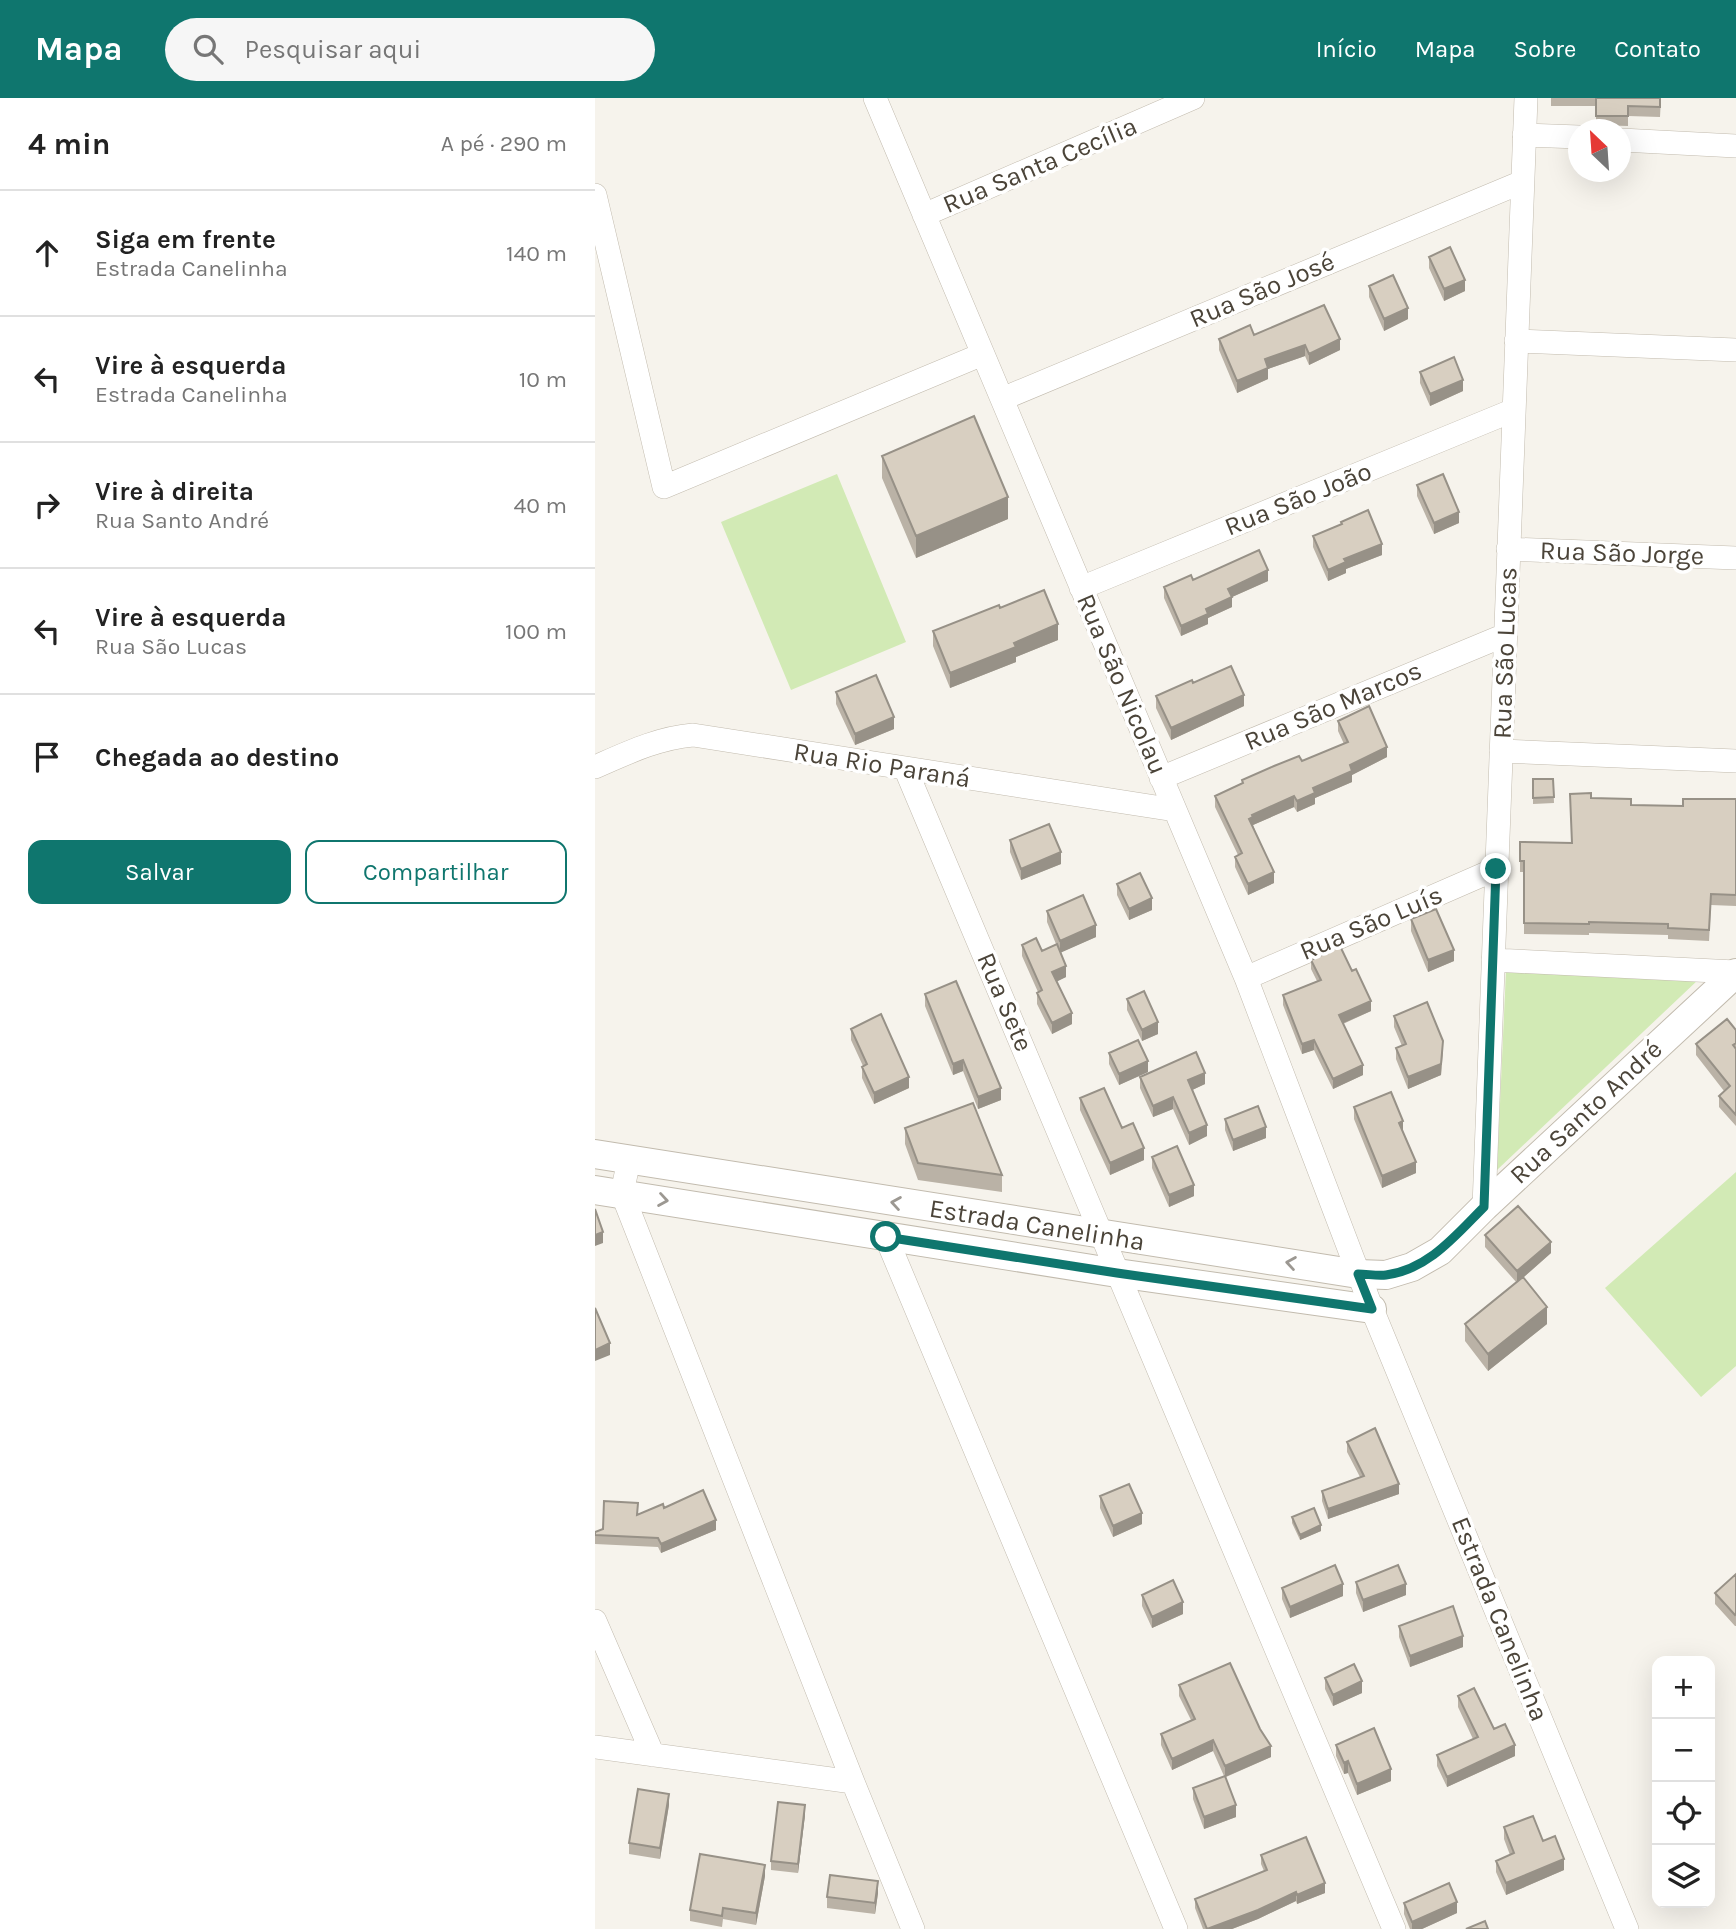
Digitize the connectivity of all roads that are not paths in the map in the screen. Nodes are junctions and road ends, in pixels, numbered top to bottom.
1 (875, 98) edge
2 (1193, 98) edge
3 (1526, 98) edge
4 (1524, 135) junction
5 (1568, 137) edge
6 (1631, 141) edge
7 (1736, 146) edge
8 (1522, 182) junction
9 (595, 195) edge
10 (924, 215) junction
11 (1516, 341) junction
12 (1736, 350) edge
13 (983, 354) junction
14 (1002, 399) junction
15 (1514, 410) junction
16 (1508, 549) junction
17 (1736, 558) edge
18 (1081, 588) junction
19 (1505, 635) junction
20 (1501, 751) junction
21 (1736, 761) edge
22 (595, 767) edge
23 (906, 769) junction
24 (1161, 778) junction
25 (1175, 810) junction
26 (1496, 869) junction
27 (1493, 960) junction
28 (1736, 972) edge
29 (1245, 978) junction
30 (595, 1154) edge
31 (629, 1160) junction
32 (609, 1191) edge
33 (1484, 1207) junction
34 (1104, 1235) junction
35 (886, 1237) junction
36 (1117, 1273) junction
37 (1358, 1274) junction
38 (1372, 1309) junction
39 (595, 1621) edge
40 (595, 1747) edge
41 (653, 1755) junction
42 (853, 1782) junction
43 (913, 1929) edge
44 (1176, 1929) edge
45 (1394, 1929) edge
46 (1627, 1929) edge

1 - 10 street, Rua São Nicolau
2 - 10 street, Rua Santa Cecília
3 - 4 street, Rua São Lucas
4 - 5 street
4 - 8 street, Rua São Lucas
6 - 7 street
8 - 11 street, Rua São Lucas
8 - 14 street, Rua São José
9 - 13 street
10 - 13 street, Rua São Nicolau
11 - 12 street
11 - 15 street, Rua São Lucas
13 - 14 street, Rua São Nicolau
14 - 18 street, Rua São Nicolau
15 - 16 street, Rua São Lucas
15 - 18 street, Rua São João
16 - 17 street, Rua São Jorge
16 - 19 street, Rua São Lucas
18 - 24 street, Rua São Nicolau
19 - 20 street, Rua São Lucas
19 - 24 street, Rua São Marcos
20 - 21 street
20 - 26 street, Rua São Lucas
22 - 23 street, Rua Rio Paraná
23 - 25 street, Rua Rio Paraná
23 - 34 street, Rua Sete
24 - 25 street, Rua São Nicolau
25 - 29 street, Rua São Nicolau
26 - 27 street, Rua São Lucas
26 - 29 street, Rua São Luís
27 - 28 street
27 - 33 street, Rua São Lucas
28 - 33 street, Rua Santo André
29 - 37 street, Rua São Nicolau
30 - 31 street, Estrada Canelinha
31 - 32 street
34 -> 31 street, Estrada Canelinha
32 -> 35 street, Estrada Canelinha
32 - 42 street
33 - 37 street, Rua Santo André
34 - 36 street, Rua Sete
37 -> 34 street, Estrada Canelinha
35 - 36 street, Estrada Canelinha
35 - 44 street
36 - 38 street, Estrada Canelinha
36 - 45 street, Rua Sete
37 - 38 street, Estrada Canelinha
38 - 46 street, Estrada Canelinha
39 - 41 street
40 - 41 street
41 - 42 street
42 - 43 street

